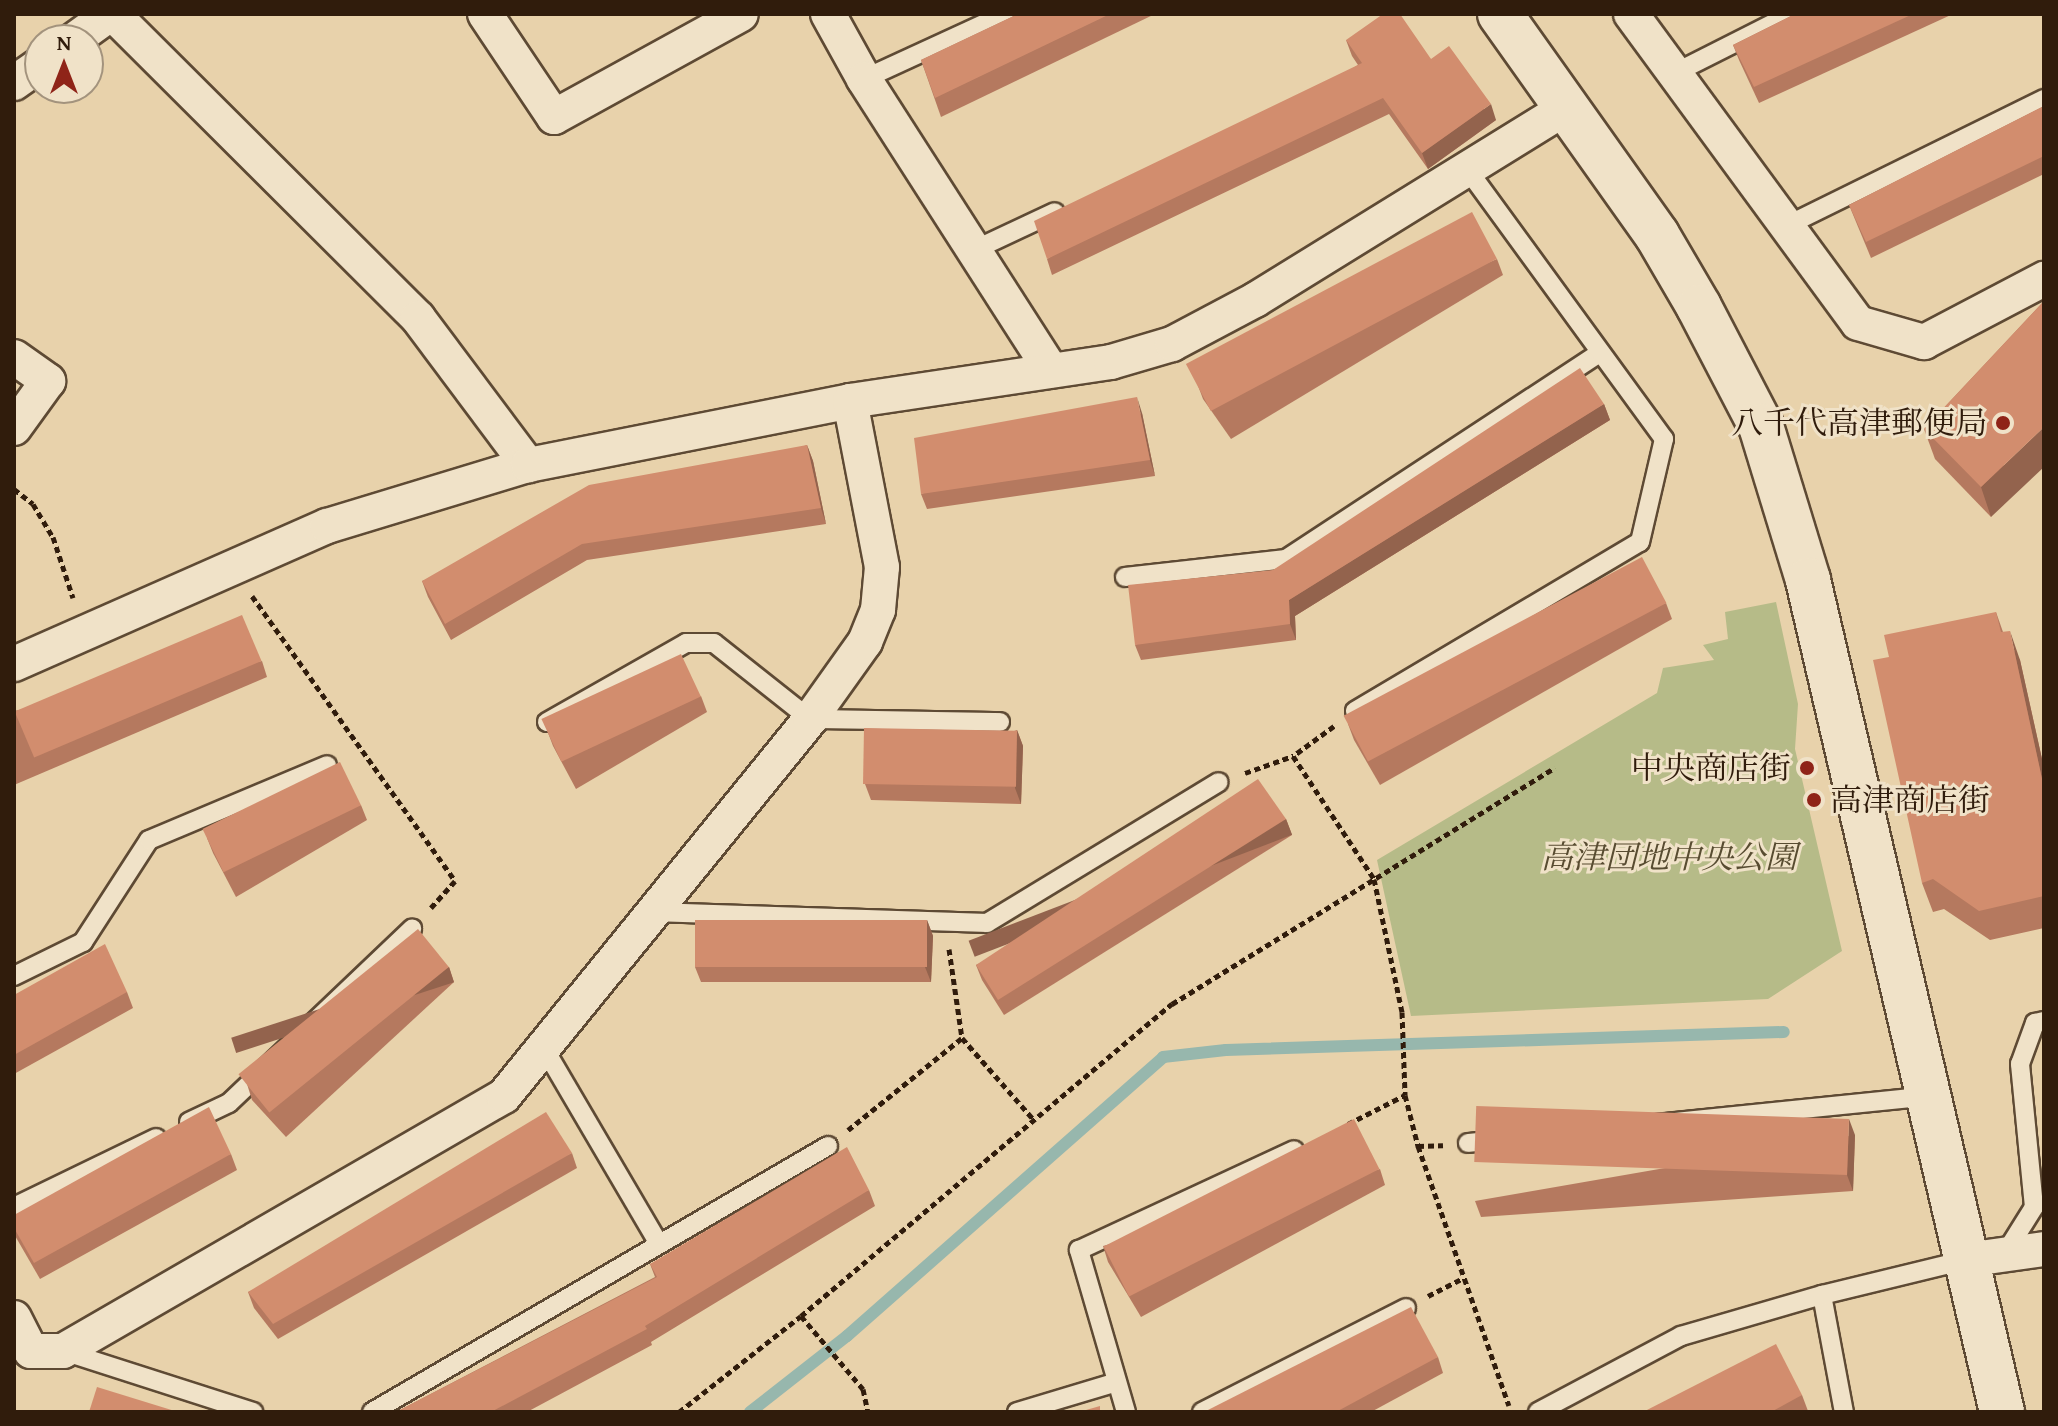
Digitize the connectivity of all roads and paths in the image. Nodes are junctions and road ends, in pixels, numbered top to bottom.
1 (112, 14) edge
2 (485, 14) edge
3 (741, 14) edge
4 (828, 14) edge
5 (1005, 14) edge
6 (1500, 14) edge
7 (1631, 14) edge
8 (1792, 14) edge
9 (1675, 73) junction
10 (864, 79) junction
11 (2044, 99) edge
12 (1567, 107) junction
13 (1467, 169) junction
14 (1074, 203) edge
15 (1786, 226) junction
16 (974, 250) junction
17 (2044, 279) edge
18 (1600, 353) junction
19 (14, 357) edge
20 (1051, 370) junction
21 (850, 401) junction
22 (14, 428) edge
23 (528, 465) junction
24 (14, 489) edge
25 (232, 568) junction
26 (1125, 577) dead end
27 (84, 634) junction
28 (14, 664) edge
29 (1355, 711) joint
30 (810, 719) junction
31 (547, 722) dead end
32 (1000, 722) dead end
33 (1293, 756) junction
34 (327, 765) edge
35 (1555, 767) dead end
36 (1219, 782) joint
37 (1374, 879) junction
38 (654, 912) junction
39 (945, 921) junction
40 (412, 929) joint
41 (14, 976) edge
42 (2044, 1021) edge
43 (962, 1038) junction
44 (544, 1048) junction
45 (1405, 1095) junction
46 (1927, 1096) junction
47 (1034, 1120) junction
48 (1322, 1137) joint
49 (1468, 1143) dead end
50 (828, 1146) joint
51 (14, 1207) edge
52 (659, 1244) junction
53 (2044, 1249) edge
54 (1985, 1258) junction
55 (1822, 1295) junction
56 (1406, 1308) edge
57 (801, 1316) junction
58 (14, 1318) edge
59 (36, 1354) edge
60 (1117, 1382) junction
61 (253, 1412) edge
62 (372, 1412) edge
63 (679, 1412) edge
64 (868, 1412) edge
65 (1017, 1412) edge
66 (1126, 1412) edge
67 (1202, 1412) edge
68 (1512, 1412) edge
69 (1538, 1412) edge
70 (1844, 1412) edge
71 (2002, 1412) edge

1 - 23 street
2 - 3 street
4 - 10 street
5 - 10 lane
6 - 12 street
7 - 9 street
8 - 9 lane
9 - 15 street
10 - 16 street
11 - 15 lane
12 - 13 street
12 - 46 street
13 - 18 lane
13 - 20 street
14 - 16 lane
15 - 17 street
16 - 20 street
18 - 26 lane
18 - 29 lane
19 - 22 street
20 - 21 street
21 - 23 street
21 - 30 street
23 - 25 street
24 - 27 path
25 - 27 street
25 - 40 path
27 - 28 street
29 - 33 path
30 - 31 lane
30 - 32 lane
30 - 38 street
33 - 36 path
33 - 37 path
34 - 41 lane
35 - 37 path
36 - 39 lane
37 - 45 path
37 - 47 path
38 - 39 lane
38 - 44 street
39 - 43 path
40 - 51 lane
42 - 54 lane
43 - 47 path
43 - 50 path
44 - 52 lane
44 - 59 street
45 - 48 path
45 - 68 path
46 - 49 lane
46 - 54 street
47 - 57 path
48 - 60 lane
50 - 52 lane
52 - 62 lane
53 - 54 street
54 - 55 lane
54 - 71 street
55 - 69 lane
55 - 70 lane
56 - 67 lane
57 - 63 path
57 - 64 path
58 - 59 street
59 - 61 lane
60 - 65 lane
60 - 66 lane

